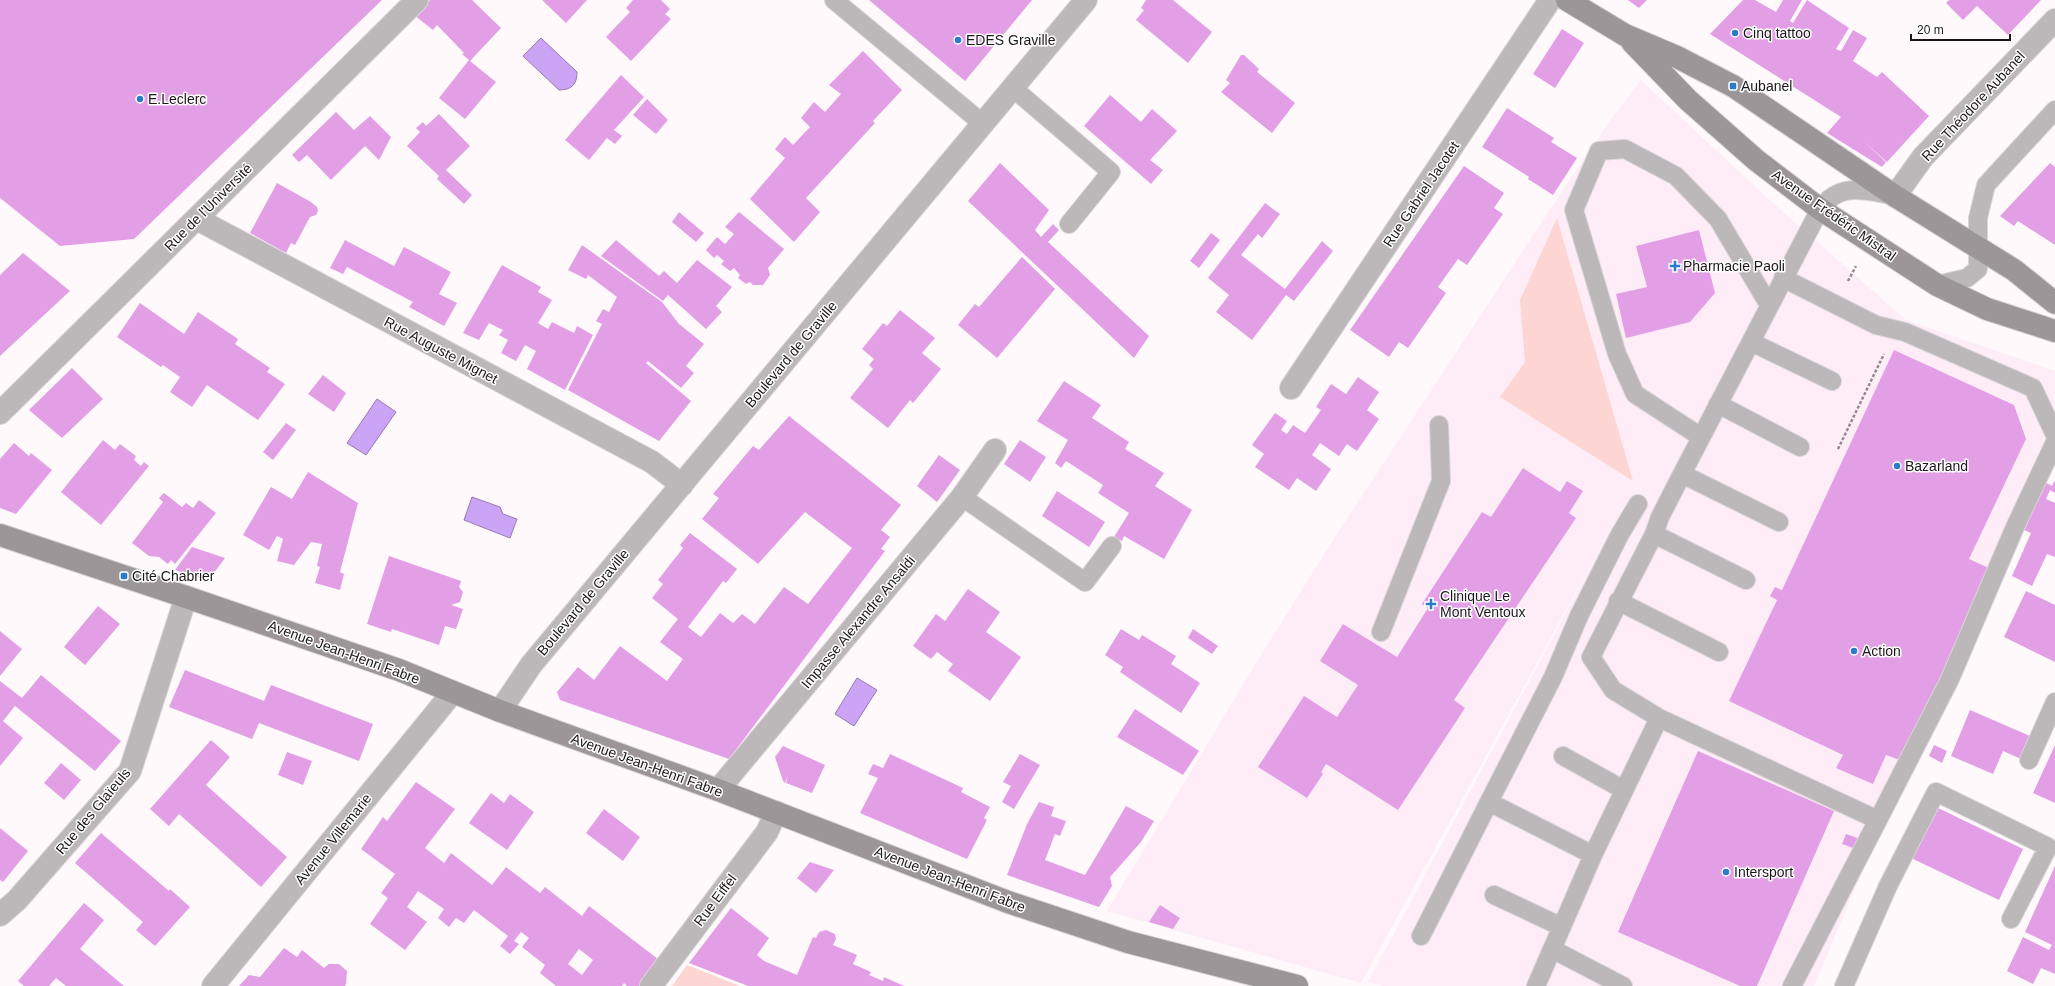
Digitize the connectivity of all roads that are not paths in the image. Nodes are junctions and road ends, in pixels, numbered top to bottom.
1 (416, 0) edge
2 (834, 0) edge
3 (1086, 0) edge
4 (1550, 0) edge
5 (1567, 0) edge
6 (2055, 20) edge
7 (1625, 35) junction
8 (1013, 88) junction
9 (2055, 110) edge
10 (982, 123) junction
11 (1895, 196) junction
12 (1820, 209) junction
13 (197, 219) junction
14 (1069, 224) dead end
15 (1979, 249) junction
16 (1783, 278) junction
17 (1937, 285) junction
18 (2055, 303) edge
19 (1769, 305) junction
20 (2055, 331) edge
21 (1751, 342) junction
22 (1832, 382) dead end
23 (1292, 388) dead end
24 (1718, 404) junction
25 (0, 413) edge
26 (1439, 425) dead end
27 (2055, 435) edge
28 (1701, 437) junction
29 (2055, 442) edge
30 (1800, 447) dead end
31 (995, 450) dead end
32 (1682, 474) junction
33 (682, 485) junction
34 (962, 497) junction
35 (1638, 504) dead end
36 (1779, 522) dead end
37 (1654, 534) junction
38 (0, 535) edge
39 (1112, 546) dead end
40 (1746, 580) dead end
41 (186, 597) junction
42 (1618, 601) junction
43 (1381, 632) dead end
44 (1719, 652) dead end
45 (453, 692) junction
46 (2055, 702) edge
47 (500, 711) junction
48 (1659, 718) junction
49 (1563, 756) dead end
50 (2029, 760) dead end
51 (718, 790) junction
52 (1624, 790) junction
53 (1489, 802) junction
54 (776, 812) junction
55 (1878, 820) junction
56 (1594, 855) junction
57 (1494, 895) dead end
58 (0, 915) edge
59 (2011, 919) dead end
60 (1562, 927) junction
61 (1421, 936) dead end
62 (1552, 949) junction
63 (214, 986) edge
64 (650, 986) edge
65 (1293, 986) edge
66 (1536, 986) edge
67 (1623, 986) edge
68 (1792, 986) edge
69 (1844, 986) edge

1 - 13 street, Rue de l'Université
2 - 10 lane
3 - 8 street, Boulevard de Graville
4 - 23 street, Rue Gabriel Jacotet
5 - 7 main road, Avenue Frédéric Mistral
6 - 11 street, Rue Théodore Aubanel
7 - 11 main road, Avenue Frédéric Mistral
7 - 12 main road, Avenue Frédéric Mistral
8 - 10 street, Boulevard de Graville
8 - 14 lane
9 - 15 lane
10 - 33 street, Boulevard de Graville
11 - 12 lane
11 - 15 main road, Avenue Frédéric Mistral
12 - 16 lane
12 - 17 main road, Avenue Frédéric Mistral
13 - 25 street, Rue de l'Université
13 - 33 street, Rue Auguste Mignet
15 - 17 lane
15 - 18 main road, Avenue Frédéric Mistral
16 - 19 lane
16 - 27 lane
17 - 20 main road, Avenue Frédéric Mistral
19 - 21 lane
19 - 28 lane
21 - 22 lane
21 - 24 lane
24 - 28 lane
24 - 30 lane
26 - 43 lane
28 - 32 lane
29 - 55 lane
31 - 34 street, Impasse Alexandre Ansaldi
32 - 36 lane
32 - 37 lane
33 - 47 street, Boulevard de Graville
34 - 39 lane
34 - 51 street, Impasse Alexandre Ansaldi
35 - 53 lane
37 - 40 lane
37 - 42 lane
38 - 41 main road, Avenue Jean-Henri Fabre
41 - 45 main road, Avenue Jean-Henri Fabre
41 - 58 street, Rue des Glaïeuls
42 - 44 lane
42 - 48 lane
45 - 47 main road, Avenue Jean-Henri Fabre
45 - 63 street, Avenue Villemarie
46 - 50 lane
47 - 51 main road, Avenue Jean-Henri Fabre
48 - 52 lane
48 - 55 lane
49 - 52 lane
51 - 54 main road, Avenue Jean-Henri Fabre
52 - 56 lane
53 - 56 lane
53 - 61 lane
54 - 64 street, Rue Eiffel
54 - 65 main road, Avenue Jean-Henri Fabre
55 - 68 lane
56 - 60 lane
57 - 60 lane
59 - 69 lane
60 - 62 lane
62 - 66 lane
62 - 67 lane

